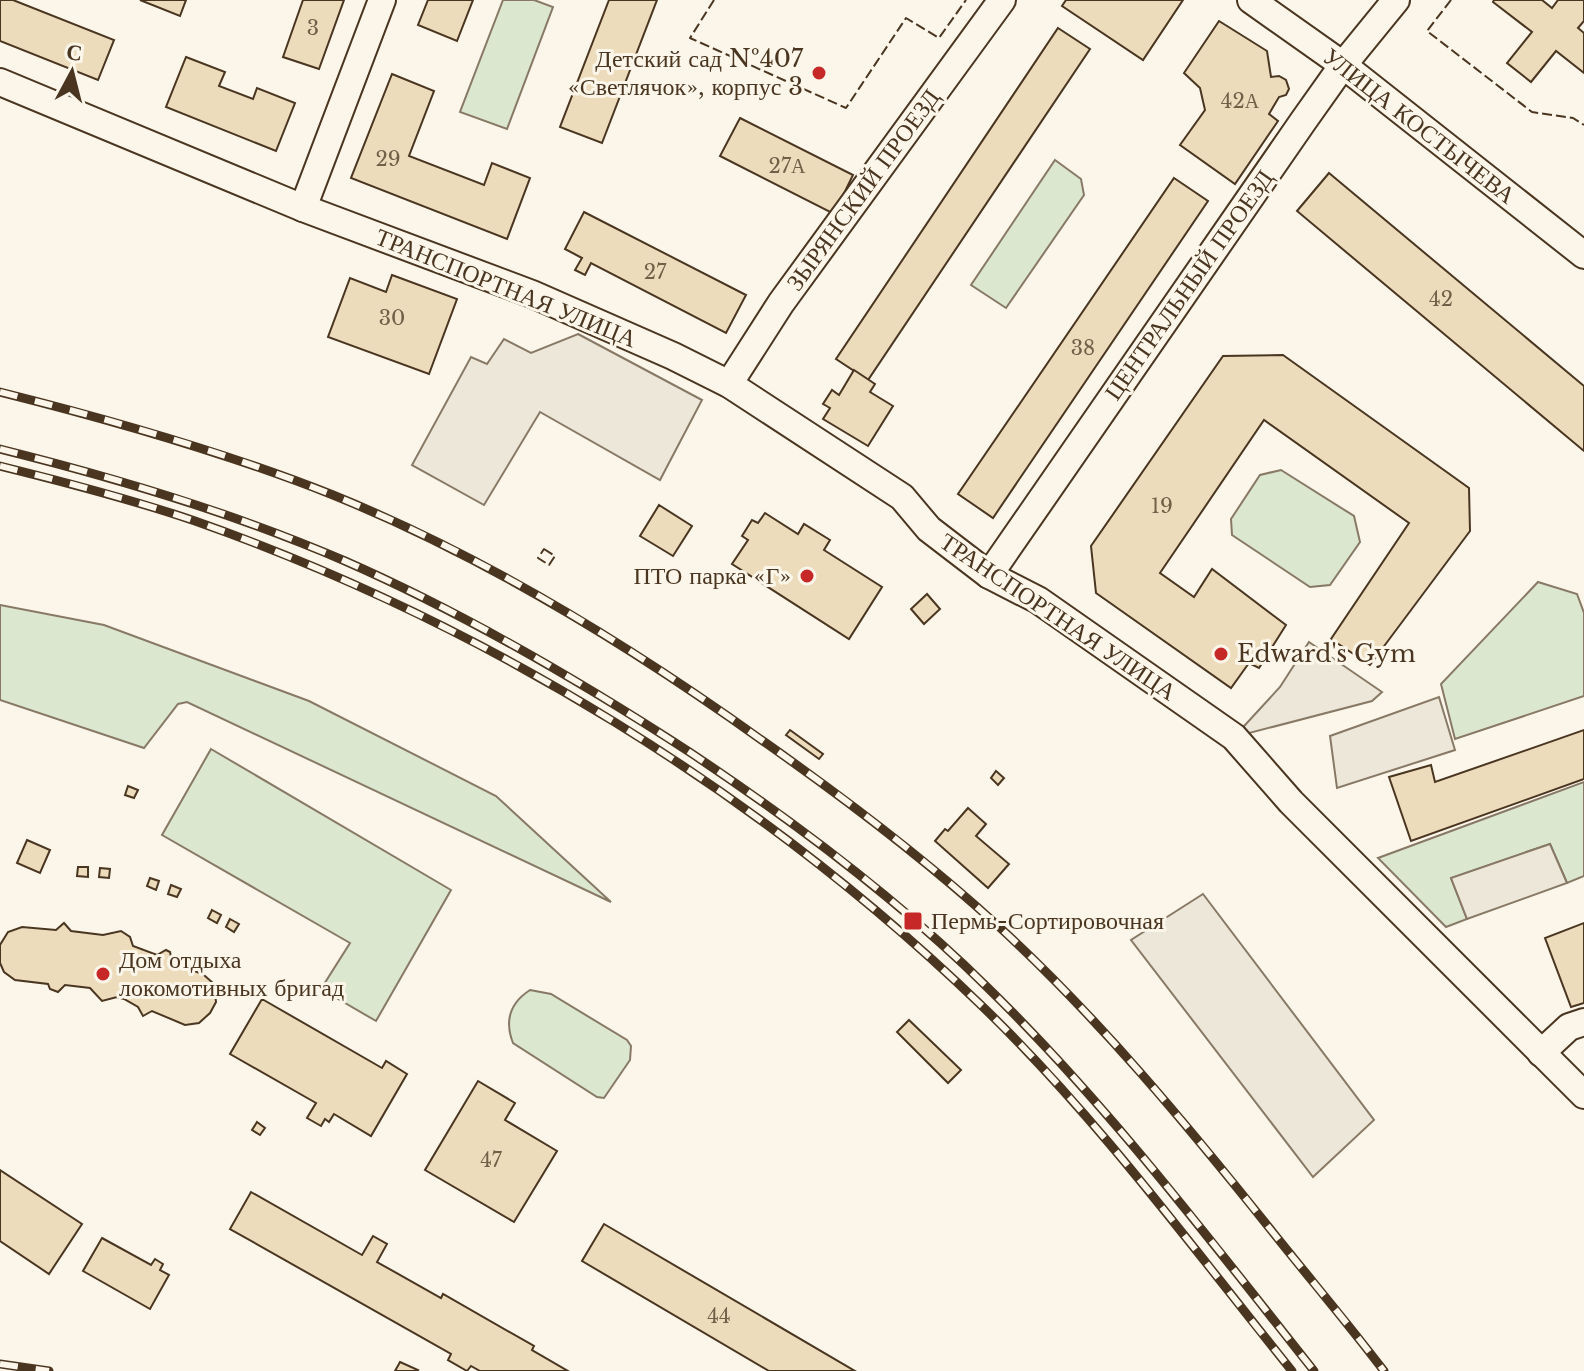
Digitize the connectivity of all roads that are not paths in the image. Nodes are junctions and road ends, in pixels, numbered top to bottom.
1 (382, 0) edge
2 (1002, 0) edge
3 (1251, 0) edge
4 (1396, 0) edge
5 (1343, 65) junction
6 (0, 82) edge
7 (303, 208) junction
8 (1584, 255) edge
9 (729, 384) junction
10 (989, 575) junction
11 (1584, 1022) edge
12 (1541, 1053) junction
13 (1584, 1095) edge

1 - 7 street
2 - 9 street, ЗЫРЯНСКИЙ ПРОЕЗД
3 - 5 street, УЛИЦА КОСТЫЧЕВА
4 - 5 street, ЦЕНТРАЛЬНЫЙ ПРОЕЗД
5 - 8 street, УЛИЦА КОСТЫЧЕВА
5 - 10 street, ЦЕНТРАЛЬНЫЙ ПРОЕЗД
6 - 7 street, ТРАНСПОРТНАЯ УЛИЦА
7 - 9 street, ТРАНСПОРТНАЯ УЛИЦА
9 - 10 street, ТРАНСПОРТНАЯ УЛИЦА
10 - 12 street, ТРАНСПОРТНАЯ УЛИЦА
11 - 12 street
12 - 13 street, ТРАНСПОРТНАЯ УЛИЦА

